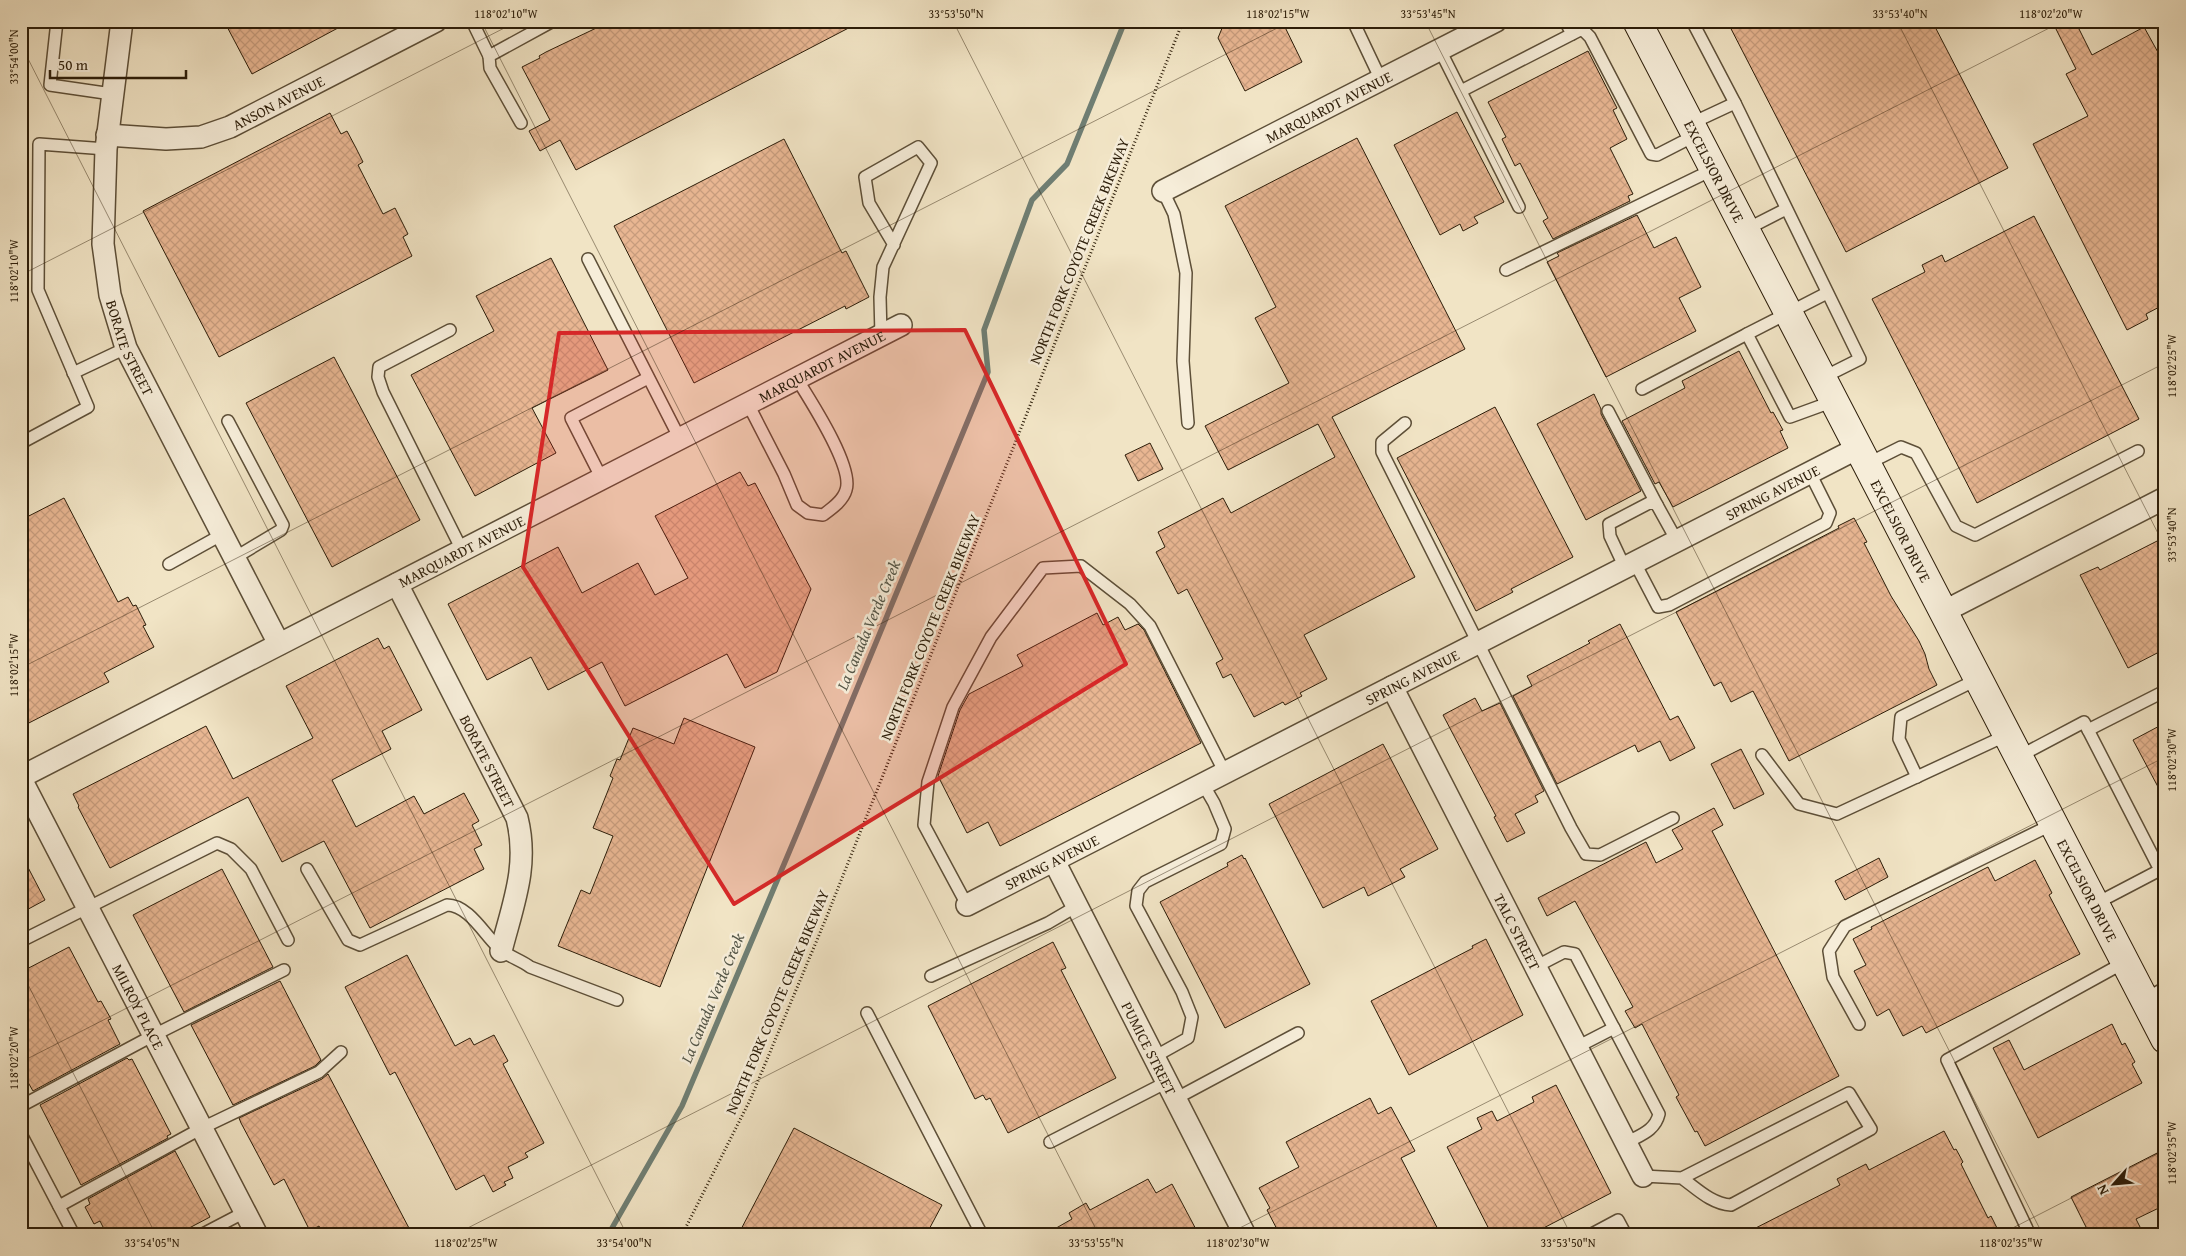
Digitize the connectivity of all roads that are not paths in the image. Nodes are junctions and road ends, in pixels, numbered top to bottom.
1 (57, 21) edge
2 (122, 21) edge
3 (436, 21) edge
4 (472, 21) edge
5 (553, 21) edge
6 (1353, 21) edge
7 (1496, 21) edge
8 (1565, 21) edge
9 (1637, 21) edge
10 (1692, 21) edge
11 (1572, 34) junction
12 (1440, 50) junction
13 (489, 56) junction
14 (1381, 80) junction
15 (1461, 91) junction
16 (112, 94) junction
17 (1735, 103) junction
18 (521, 123) dead end
19 (1693, 130) junction
20 (106, 142) junction
21 (1714, 169) junction
22 (1163, 191) joint
23 (1519, 207) dead end
24 (1786, 209) junction
25 (1745, 230) junction
26 (894, 245) junction
27 (588, 259) dead end
28 (1506, 270) dead end
29 (1827, 293) junction
30 (1788, 313) junction
31 (901, 325) dead end
32 (450, 330) dead end
33 (1747, 334) junction
34 (881, 336) junction
35 (126, 348) junction
36 (73, 373) junction
37 (648, 378) junction
38 (797, 379) junction
39 (1642, 389) dead end
40 (1828, 390) junction
41 (748, 404) junction
42 (1608, 410) dead end
43 (228, 421) dead end
44 (1405, 423) dead end
45 (1188, 424) dead end
46 (680, 439) junction
47 (21, 444) edge
48 (2138, 451) dead end
49 (1862, 456) junction
50 (1810, 473) junction
51 (602, 479) junction
52 (2165, 498) edge
53 (1657, 505) junction
54 (223, 534) junction
55 (1677, 541) junction
56 (462, 550) junction
57 (236, 557) junction
58 (169, 564) dead end
59 (1630, 565) junction
60 (397, 584) junction
61 (1943, 612) junction
62 (1479, 643) junction
63 (279, 644) junction
64 (1978, 679) junction
65 (1392, 687) junction
66 (2165, 691) edge
67 (2088, 730) junction
68 (2013, 746) junction
69 (1762, 755) dead end
70 (1225, 773) junction
71 (1917, 777) junction
72 (21, 778) edge
73 (1202, 784) junction
74 (1673, 818) dead end
75 (2053, 824) junction
76 (1054, 860) junction
77 (307, 869) dead end
78 (2095, 904) junction
79 (967, 905) joint
80 (1077, 906) junction
81 (87, 907) junction
82 (288, 940) dead end
83 (21, 941) edge
84 (502, 951) junction
85 (2125, 962) junction
86 (1535, 966) junction
87 (284, 970) dead end
88 (931, 976) dead end
89 (2154, 993) edge
90 (617, 1000) dead end
91 (867, 1013) dead end
92 (1859, 1024) dead end
93 (1614, 1028) junction
94 (1298, 1033) dead end
95 (154, 1035) junction
96 (2165, 1039) edge
97 (1577, 1047) junction
98 (341, 1052) dead end
99 (1154, 1057) junction
100 (1171, 1090) junction
101 (21, 1106) edge
102 (202, 1128) junction
103 (21, 1134) edge
104 (1050, 1142) dead end
105 (1626, 1143) junction
106 (1643, 1176) joint
107 (1682, 1178) junction
108 (59, 1206) junction
109 (245, 1212) junction
110 (74, 1235) edge
111 (201, 1235) edge
112 (257, 1235) edge
113 (982, 1235) edge
114 (1244, 1235) edge
115 (1590, 1235) edge
116 (1626, 1235) edge
117 (2030, 1235) edge

1 - 16 lane
2 - 16 street, BORATE STREET
3 - 20 street, ANSON AVENUE
4 - 13 lane
5 - 13 lane
6 - 14 lane
7 - 12 street, MARQUARDT AVENUE
8 - 11 lane
9 - 19 street, EXCELSIOR DRIVE
10 - 17 lane
11 - 15 lane
11 - 19 lane
12 - 14 street, MARQUARDT AVENUE
12 - 15 lane
13 - 18 lane
14 - 22 street, MARQUARDT AVENUE
15 - 23 lane
16 - 20 street, BORATE STREET
17 - 19 lane
17 - 24 lane
19 - 21 street, EXCELSIOR DRIVE
20 - 35 street, BORATE STREET
20 - 36 lane
21 - 25 street, EXCELSIOR DRIVE
21 - 28 lane
22 - 45 lane
24 - 25 lane
24 - 29 lane
25 - 30 street, EXCELSIOR DRIVE
26 - 26 lane
26 - 34 lane
27 - 37 lane
29 - 30 lane
29 - 40 lane
30 - 33 lane
30 - 40 street, EXCELSIOR DRIVE
31 - 34 street, MARQUARDT AVENUE
32 - 56 lane
33 - 39 lane
33 - 40 lane
34 - 38 street, MARQUARDT AVENUE
35 - 36 lane
35 - 54 street, BORATE STREET
36 - 47 lane
37 - 46 lane
37 - 51 lane
38 - 41 street, MARQUARDT AVENUE
38 - 41 lane
40 - 49 street, EXCELSIOR DRIVE
41 - 46 street, MARQUARDT AVENUE
42 - 53 lane
43 - 57 lane
44 - 62 lane
46 - 51 street, MARQUARDT AVENUE
48 - 49 lane
49 - 50 street, SPRING AVENUE
49 - 61 street, EXCELSIOR DRIVE
50 - 55 street, SPRING AVENUE
50 - 59 lane
51 - 56 street, MARQUARDT AVENUE
52 - 61 street
53 - 55 lane
53 - 59 lane
54 - 57 street, BORATE STREET
54 - 58 lane
55 - 59 street, SPRING AVENUE
56 - 60 street, MARQUARDT AVENUE
57 - 63 street, BORATE STREET
59 - 62 street, SPRING AVENUE
60 - 63 street, MARQUARDT AVENUE
60 - 84 street, BORATE STREET
61 - 64 street, EXCELSIOR DRIVE
62 - 65 street, SPRING AVENUE
62 - 74 lane
63 - 72 street, MARQUARDT AVENUE
64 - 68 street, EXCELSIOR DRIVE
64 - 71 lane
65 - 70 street, SPRING AVENUE
65 - 86 street, TALC STREET
66 - 67 lane
67 - 68 lane
67 - 78 lane
68 - 71 lane
68 - 75 street, EXCELSIOR DRIVE
69 - 71 lane
70 - 73 street, SPRING AVENUE
70 - 79 lane
72 - 81 street, MILROY PLACE
73 - 76 street, SPRING AVENUE
73 - 99 lane
75 - 78 street, EXCELSIOR DRIVE
75 - 92 lane
76 - 79 street, SPRING AVENUE
76 - 80 street, PUMICE STREET
77 - 84 lane
78 - 85 street, EXCELSIOR DRIVE
80 - 88 lane
80 - 99 street, PUMICE STREET
81 - 82 lane
81 - 83 lane
81 - 95 street, MILROY PLACE
84 - 90 lane
85 - 89 street, EXCELSIOR DRIVE
85 - 117 lane
86 - 93 lane
86 - 97 street, TALC STREET
87 - 95 lane
89 - 96 street, EXCELSIOR DRIVE
91 - 113 lane
93 - 97 lane
93 - 105 lane
94 - 100 lane
95 - 101 lane
95 - 102 street, MILROY PLACE
97 - 105 street, TALC STREET
98 - 102 lane
99 - 100 street, PUMICE STREET
100 - 104 lane
100 - 114 street, PUMICE STREET
102 - 108 lane
102 - 109 street, MILROY PLACE
103 - 108 lane
105 - 106 street, TALC STREET
106 - 107 lane
107 - 107 lane
108 - 110 lane
109 - 111 lane
109 - 112 street, MILROY PLACE
115 - 116 lane

